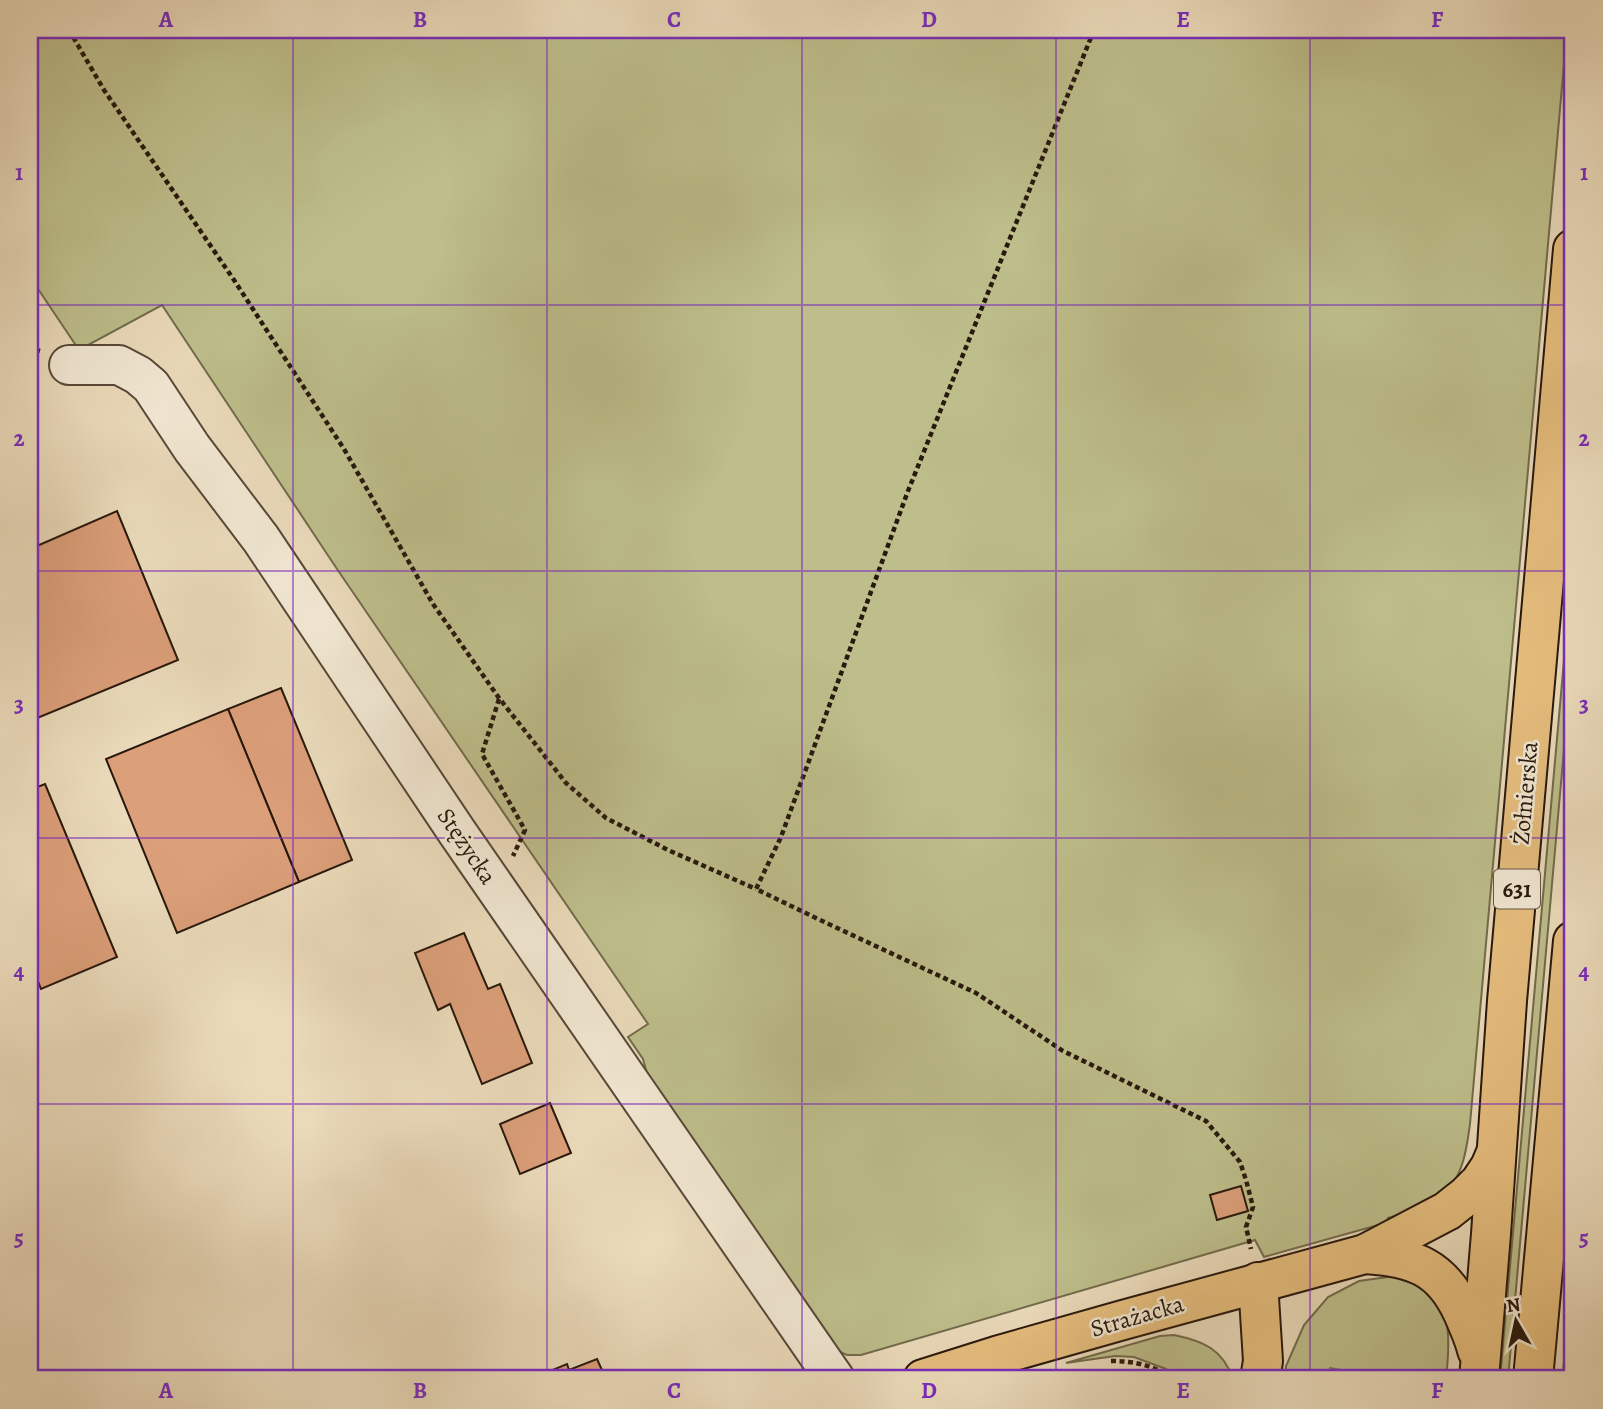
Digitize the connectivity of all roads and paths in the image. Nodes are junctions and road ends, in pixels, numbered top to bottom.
1 (69, 30) edge
2 (1093, 30) edge
3 (1573, 249) edge
4 (69, 365) dead end
5 (499, 698) junction
6 (494, 886) junction
7 (756, 888) junction
8 (1573, 941) edge
9 (1561, 1078) junction
10 (1573, 1114) edge
11 (1496, 1153) junction
12 (1573, 1252) edge
13 (1365, 1254) junction
14 (1258, 1282) junction
15 (1540, 1311) junction
16 (1103, 1363) dead end
17 (1082, 1369) dead end
18 (1479, 1372) edge
19 (835, 1379) edge
20 (923, 1379) edge
21 (1056, 1379) edge
22 (1172, 1379) edge
23 (1260, 1379) edge
24 (1533, 1379) edge

1 - 5 path
2 - 7 path
3 - 11 main road, Żołnierska / 631
4 - 6 street, Stężycka
5 - 6 path
5 - 7 path
6 - 19 street, Stężycka
7 - 14 path
8 - 9 main road
9 - 10 main road
9 - 15 main road
11 - 13 main road
11 - 18 main road, Żołnierska / 631
12 - 15 main road
13 - 14 main road, Strażacka
13 - 18 main road
14 - 20 main road, Strażacka
14 - 23 main road
15 - 24 main road
16 - 22 path
17 - 21 path

